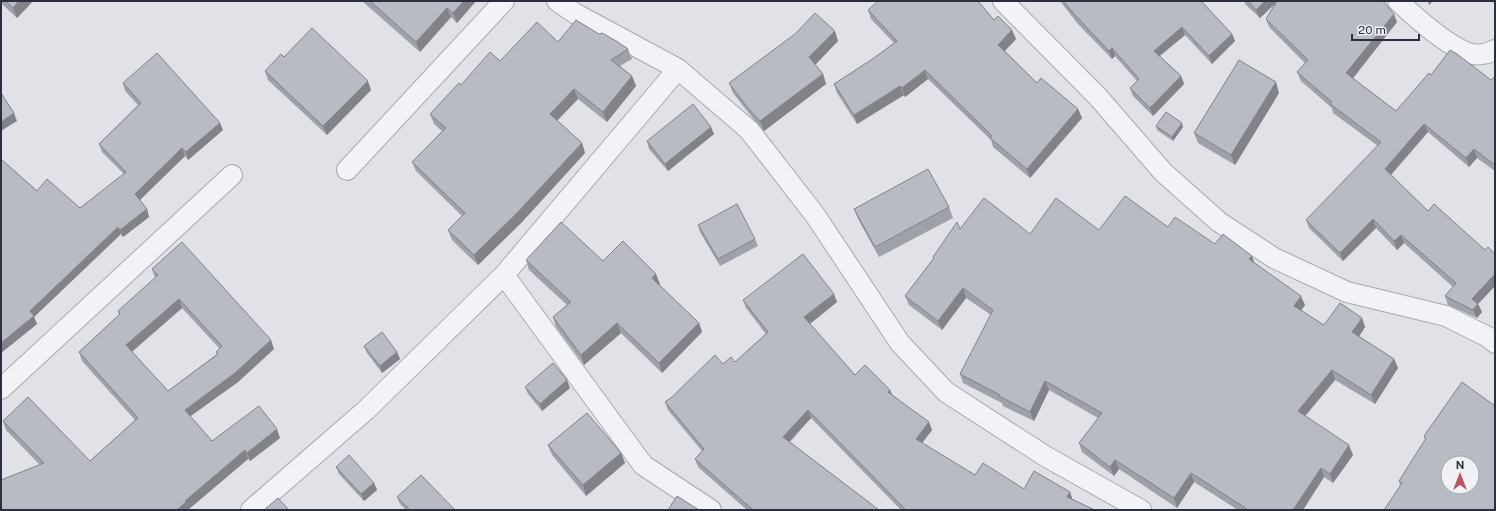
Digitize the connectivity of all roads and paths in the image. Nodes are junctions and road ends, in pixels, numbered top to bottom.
1 (504, 1) edge
2 (557, 1) edge
3 (1003, 1) edge
4 (1398, 1) edge
5 (1495, 50) edge
6 (678, 70) junction
7 (347, 170) dead end
8 (232, 175) dead end
9 (504, 275) junction
10 (1495, 343) edge
11 (1, 389) edge
12 (251, 510) edge
13 (711, 510) edge
14 (1141, 510) edge

1 - 7 street
2 - 6 street
3 - 10 street
4 - 5 street
6 - 9 street
6 - 14 street
8 - 11 street
9 - 12 street
9 - 13 street

